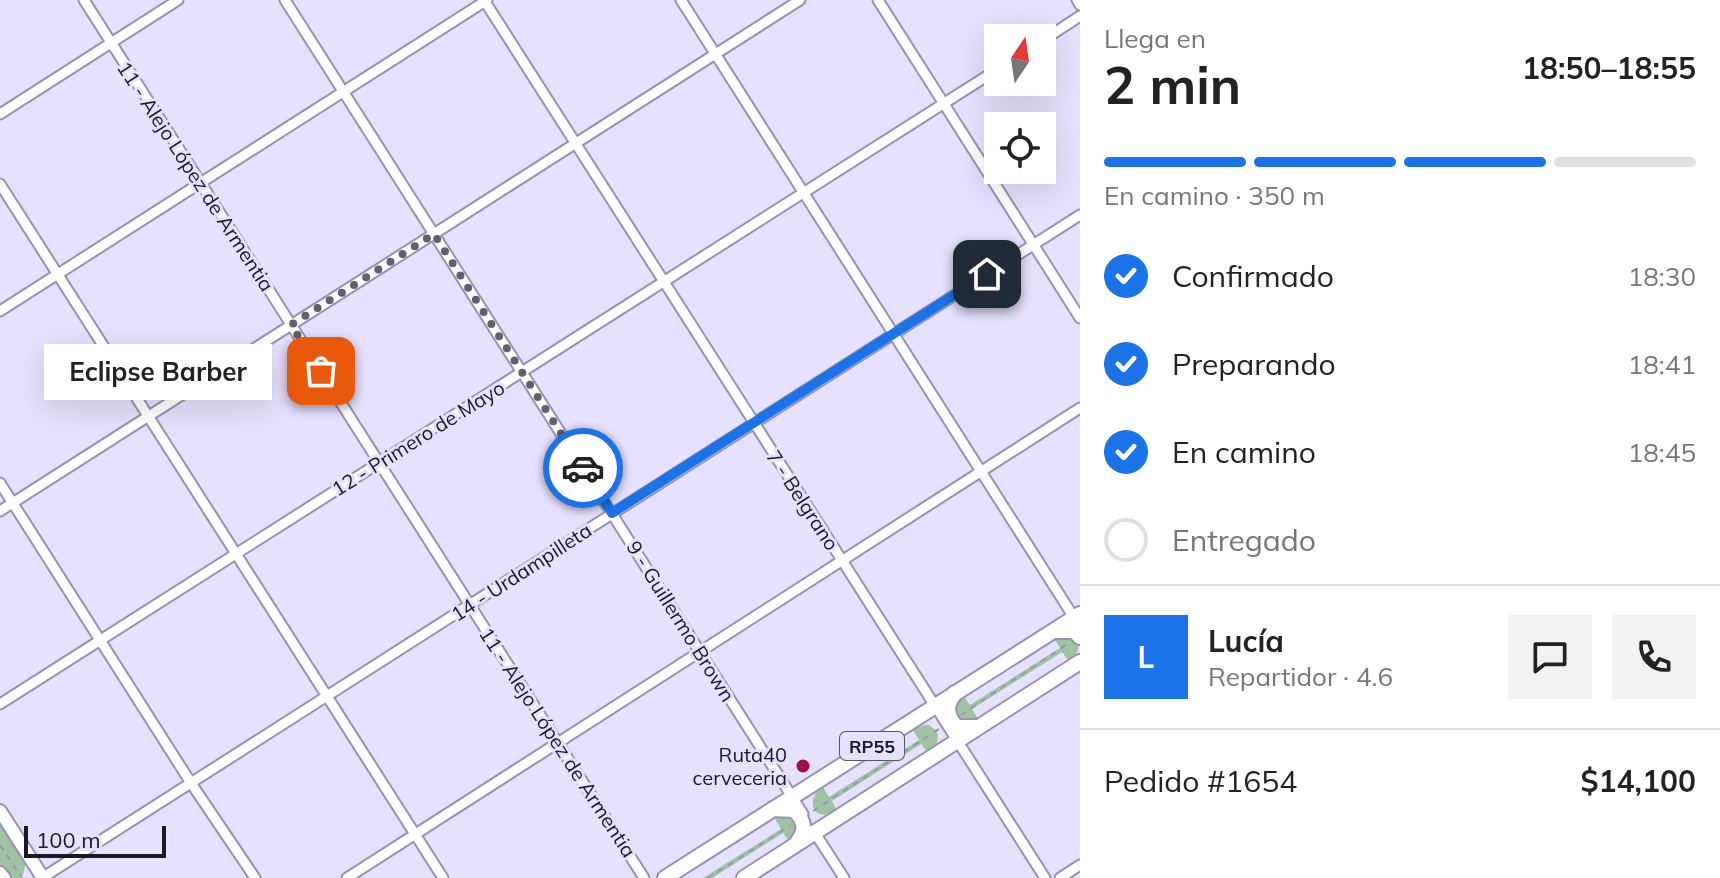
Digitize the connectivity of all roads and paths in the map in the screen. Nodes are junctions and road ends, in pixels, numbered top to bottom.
1 (84, 0) edge
2 (178, 0) edge
3 (285, 0) edge
4 (485, 0) edge
5 (681, 0) edge
6 (800, 0) edge
7 (878, 0) edge
8 (1080, 16) edge
9 (1056, 32) edge
10 (111, 43) junction
11 (715, 54) junction
12 (984, 78) edge
13 (344, 91) junction
14 (944, 103) junction
15 (0, 114) edge
16 (576, 143) junction
17 (201, 183) junction
18 (0, 184) edge
19 (803, 192) junction
20 (1080, 215) edge
21 (434, 234) junction
22 (1033, 244) junction
23 (58, 274) junction
24 (664, 281) junction
25 (0, 311) edge
26 (1080, 318) edge
27 (291, 325) junction
28 (893, 334) junction
29 (522, 372) junction
30 (1080, 408) edge
31 (148, 416) junction
32 (754, 422) junction
33 (379, 463) junction
34 (981, 471) junction
35 (0, 483) edge
36 (13, 503) junction
37 (0, 511) edge
38 (612, 513) junction
39 (236, 554) junction
40 (842, 560) junction
41 (470, 605) junction
42 (1078, 619) edge
43 (1052, 631) junction
44 (1080, 637) edge
45 (100, 640) junction
46 (700, 652) junction
47 (1078, 662) edge
48 (955, 693) junction
49 (327, 696) junction
50 (0, 704) edge
51 (935, 706) junction
52 (949, 722) junction
53 (978, 727) junction
54 (957, 741) junction
55 (558, 743) junction
56 (191, 783) junction
57 (792, 797) junction
58 (773, 809) junction
59 (0, 811) edge
60 (803, 817) junction
61 (815, 832) junction
62 (415, 834) junction
63 (0, 845) edge
64 (796, 845) junction
65 (1080, 865) edge
66 (0, 873) edge
67 (670, 876) edge
68 (4, 878) edge
69 (22, 878) edge
70 (43, 878) edge
71 (255, 878) edge
72 (347, 878) edge
73 (443, 878) edge
74 (644, 878) edge
75 (708, 878) edge
76 (744, 878) edge
77 (844, 878) edge
78 (1045, 878) edge
79 (1060, 878) edge

1 - 10 street, 11 - Alejo López de Armentia
2 - 10 street
3 - 13 street, 9 - Guillermo Brown
4 - 13 street
4 - 16 street, 7 - Belgrano
5 - 11 street
6 - 11 street
7 - 14 street
8 - 9 street
10 - 15 street
10 - 17 street, 11 - Alejo López de Armentia
11 - 16 street
11 - 19 street
12 - 14 street, 12 - Primero de Mayo
13 - 17 street
13 - 21 street, 9 - Guillermo Brown
14 - 19 street, 12 - Primero de Mayo
14 - 22 street
16 - 21 street
16 - 24 street, 7 - Belgrano
17 - 23 street
17 - 27 street, 11 - Alejo López de Armentia
18 - 23 street
19 - 24 street, 12 - Primero de Mayo
19 - 28 street
20 - 22 street, 14 - Urdampilleta
21 - 27 street
21 - 29 street, 9 - Guillermo Brown
22 - 26 street
22 - 28 street, 14 - Urdampilleta
23 - 25 street
23 - 31 street
24 - 29 street, 12 - Primero de Mayo
24 - 32 street, 7 - Belgrano
27 - 31 street
27 - 33 street, 11 - Alejo López de Armentia
28 - 32 street, 14 - Urdampilleta
28 - 34 street
29 - 33 street, 12 - Primero de Mayo
29 - 38 street, 9 - Guillermo Brown
30 - 34 street
31 - 36 street
31 - 39 street
32 - 38 street, 14 - Urdampilleta
32 - 40 street, 7 - Belgrano
33 - 39 street, 12 - Primero de Mayo
33 - 41 street, 11 - Alejo López de Armentia
34 - 40 street
34 - 42 street
35 - 36 street
36 - 37 street
36 - 45 street
38 - 41 street, 14 - Urdampilleta
38 - 46 street, 9 - Guillermo Brown
39 - 45 street, 12 - Primero de Mayo
39 - 49 street
40 - 46 street
40 - 51 street, 7 - Belgrano
41 - 49 street, 14 - Urdampilleta
41 - 55 street, 11 - Alejo López de Armentia
42 - 43 main road, RP55
43 - 44 main road
43 - 48 main road, RP55
44 - 52 path
45 - 50 street, 12 - Primero de Mayo
45 - 56 street
46 - 55 street
46 - 57 street, 9 - Guillermo Brown
47 - 53 main road, RP55
48 - 51 main road, RP55
48 - 52 main road
49 - 56 street, 14 - Urdampilleta
49 - 62 street
51 - 52 street, 7 - Belgrano
51 - 57 main road, RP55
52 - 53 main road
52 - 54 street, 7 - Belgrano
52 - 60 path
53 - 54 main road, RP55
54 - 61 main road, RP55
54 - 78 street, 7 - Belgrano
55 - 62 street
55 - 74 street, 11 - Alejo López de Armentia
56 - 70 street, 14 - Urdampilleta
56 - 71 street
57 - 58 main road, RP55
57 - 60 street, 9 - Guillermo Brown
58 - 60 main road
58 - 67 main road, RP55
59 - 70 street
60 - 61 street, 9 - Guillermo Brown
60 - 64 main road
60 - 75 path
61 - 64 main road, RP55
61 - 77 street, 9 - Guillermo Brown
62 - 72 street
62 - 73 street
63 - 69 path
64 - 76 main road, RP55
65 - 79 street
66 - 68 street

